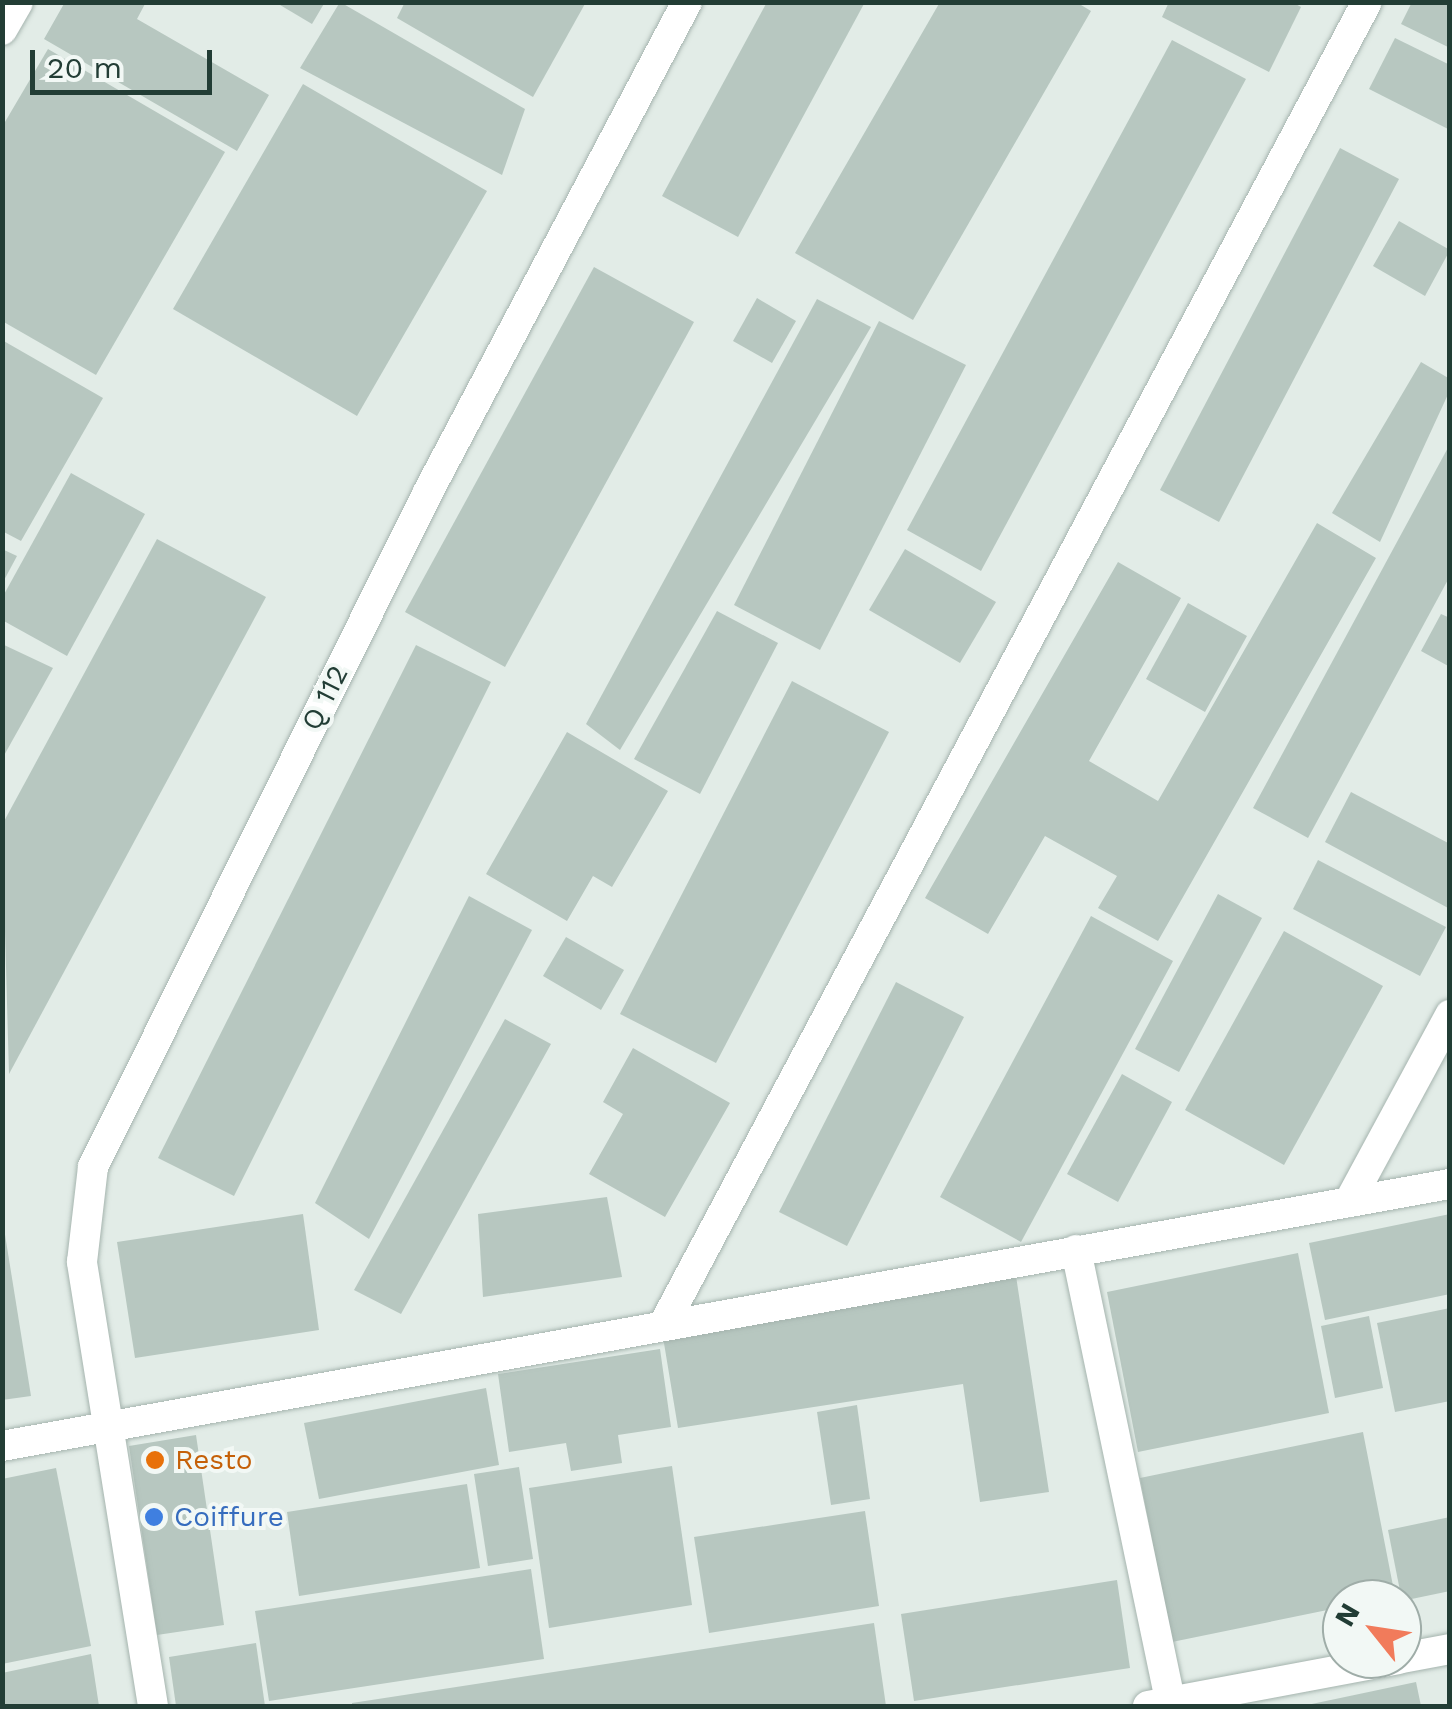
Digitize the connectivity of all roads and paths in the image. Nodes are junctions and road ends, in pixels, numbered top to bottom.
1 (18, 2) edge
2 (687, 2) edge
3 (1367, 2) edge
4 (2, 30) edge
5 (1450, 1015) edge
6 (1450, 1184) edge
7 (1350, 1202) junction
8 (1076, 1250) junction
9 (664, 1324) junction
10 (109, 1424) junction
11 (2, 1446) edge
12 (1450, 1649) edge
13 (1422, 1655) edge
14 (1322, 1674) edge
15 (1163, 1705) edge
16 (153, 1706) edge

1 - 4 street
2 - 10 street, Q 112
3 - 9 street
5 - 7 street
6 - 7 street
7 - 8 street
8 - 9 street
8 - 15 street
9 - 10 street
10 - 11 street
10 - 16 street, Q 112
12 - 13 street
14 - 15 street

